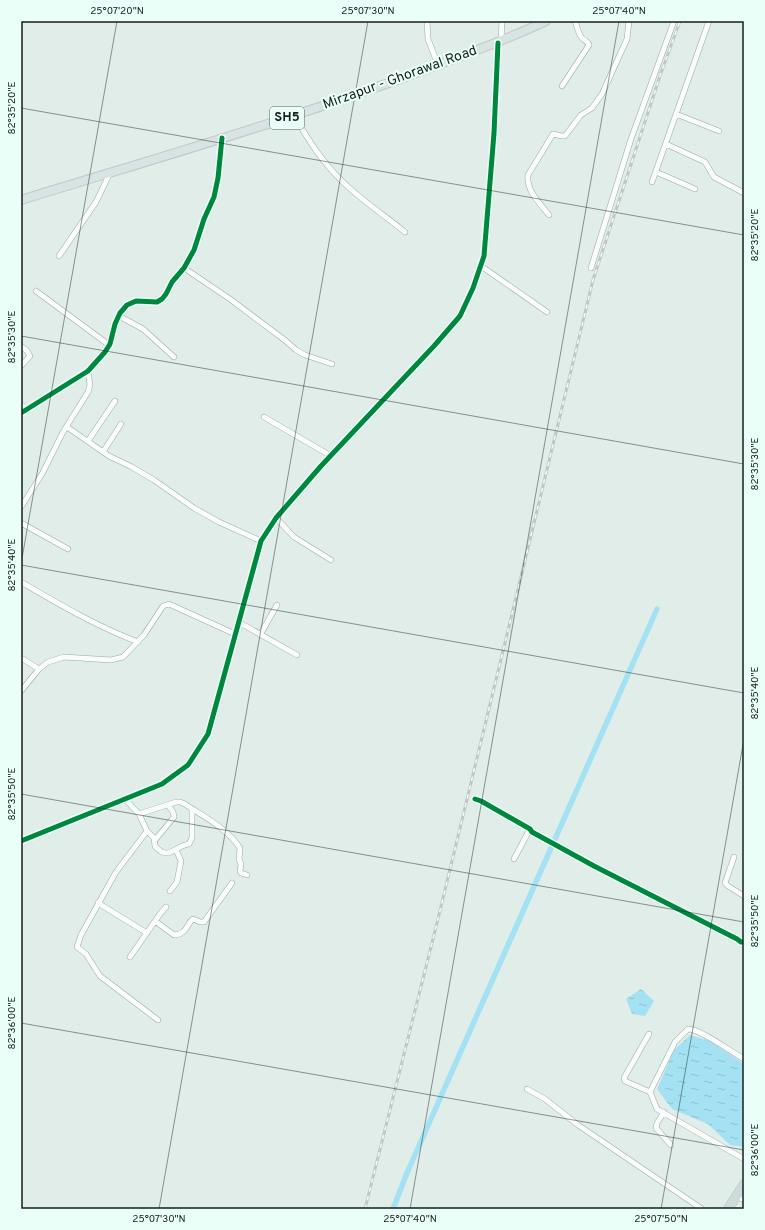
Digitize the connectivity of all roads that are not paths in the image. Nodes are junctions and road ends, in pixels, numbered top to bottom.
1 (427, 21) edge
2 (502, 21) edge
3 (546, 21) edge
4 (575, 21) edge
5 (628, 21) edge
6 (674, 21) edge
7 (710, 21) edge
8 (499, 42) junction
9 (438, 65) junction
10 (562, 86) dead end
11 (676, 114) junction
12 (294, 116) junction
13 (720, 131) dead end
14 (222, 138) junction
15 (666, 144) junction
16 (656, 172) junction
17 (110, 173) junction
18 (652, 182) dead end
19 (695, 189) dead end
20 (744, 193) edge
21 (21, 200) edge
22 (549, 215) dead end
23 (405, 232) dead end
24 (59, 256) dead end
25 (484, 267) junction
26 (184, 268) junction
27 (591, 268) dead end
28 (36, 291) dead end
29 (547, 312) dead end
30 (119, 316) junction
31 (109, 345) junction
32 (21, 346) edge
33 (174, 357) dead end
34 (332, 364) dead end
35 (21, 366) edge
36 (88, 371) junction
37 (115, 401) dead end
38 (21, 405) edge
39 (28, 409) junction
40 (21, 414) edge
41 (264, 417) dead end
42 (121, 424) dead end
43 (67, 427) junction
44 (88, 441) junction
45 (103, 452) junction
46 (331, 456) junction
47 (21, 507) edge
48 (278, 520) junction
49 (21, 523) edge
50 (261, 540) junction
51 (68, 549) dead end
52 (331, 560) dead end
53 (21, 582) edge
54 (277, 604) dead end
55 (240, 624) junction
56 (235, 634) junction
57 (260, 635) junction
58 (138, 642) junction
59 (297, 656) dead end
60 (21, 658) edge
61 (39, 669) junction
62 (21, 691) edge
63 (125, 799) junction
64 (475, 799) dead end
65 (168, 804) junction
66 (192, 809) junction
67 (139, 814) junction
68 (530, 829) junction
69 (147, 831) junction
70 (155, 840) junction
71 (21, 841) edge
72 (176, 850) junction
73 (734, 857) dead end
74 (514, 859) dead end
75 (248, 875) dead end
76 (232, 883) dead end
77 (170, 891) dead end
78 (744, 896) edge
79 (98, 903) junction
80 (166, 907) dead end
81 (155, 921) junction
82 (147, 933) junction
83 (744, 942) edge
84 (130, 957) dead end
85 (158, 1020) dead end
86 (649, 1034) dead end
87 (744, 1059) edge
88 (527, 1089) dead end
89 (650, 1092) junction
90 (664, 1112) junction
91 (671, 1144) dead end
92 (744, 1159) edge
93 (744, 1184) edge
94 (740, 1198) edge
95 (702, 1209) edge
96 (728, 1209) edge

1 - 9 street
2 - 8 street
3 - 8 main road, Mirzapur - Ghorawal Road / SH5
4 - 10 street
5 - 22 street
6 - 27 street
7 - 11 street
8 - 9 main road, Mirzapur - Ghorawal Road / SH5
8 - 25 street
9 - 12 main road, Mirzapur - Ghorawal Road / SH5
11 - 13 street
11 - 15 street
12 - 14 main road, Mirzapur - Ghorawal Road / SH5
12 - 23 street
14 - 17 main road, Mirzapur - Ghorawal Road / SH5
14 - 26 street
15 - 16 street
15 - 20 street
16 - 18 street
16 - 19 street
17 - 21 main road, Mirzapur - Ghorawal Road / SH5
17 - 24 street
25 - 29 street
25 - 46 street
26 - 30 street
26 - 34 street
28 - 31 street
30 - 31 street
30 - 33 street
31 - 36 street
32 - 35 street
36 - 39 street
36 - 43 street
37 - 44 street
38 - 39 street
39 - 40 street
41 - 46 street
42 - 45 street
43 - 44 street
43 - 47 street
44 - 45 street
45 - 50 street
46 - 48 street
48 - 50 street
48 - 52 street
49 - 51 street
50 - 55 street
53 - 58 street
54 - 57 street
55 - 56 street
55 - 57 street
56 - 58 street
56 - 63 street
57 - 59 street
58 - 61 street
60 - 61 street
61 - 62 street
63 - 67 street
63 - 71 street
64 - 68 street
65 - 66 street
65 - 67 street
65 - 70 street
66 - 72 street
66 - 75 street
67 - 69 street
68 - 74 street
68 - 83 street
69 - 70 street
69 - 79 street
70 - 72 street
72 - 77 street
73 - 78 street
76 - 81 street
79 - 82 street
79 - 85 street
80 - 81 street
81 - 82 street
82 - 84 street
86 - 89 street
87 - 89 street
88 - 95 street
89 - 90 street
90 - 91 street
90 - 92 street
93 - 94 highway
94 - 96 highway

